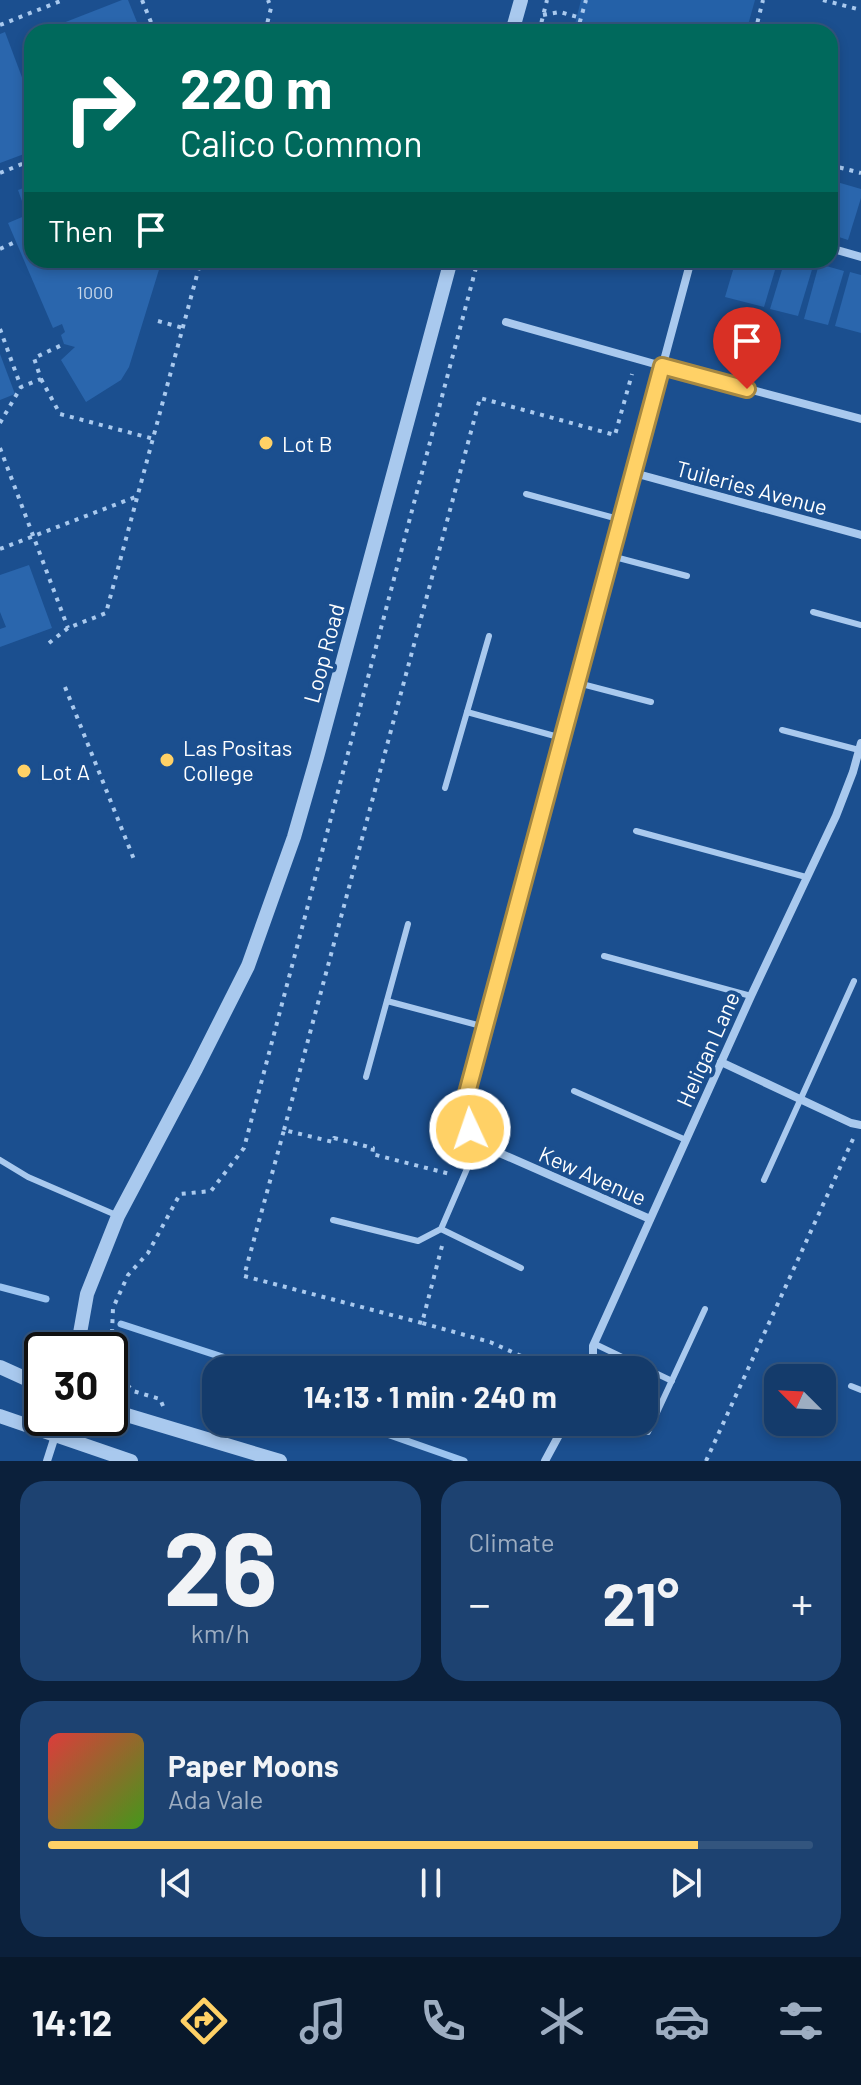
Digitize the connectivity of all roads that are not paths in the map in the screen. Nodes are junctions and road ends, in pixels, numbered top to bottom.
1 (521, 0) edge
2 (514, 24) edge
3 (838, 250) edge
4 (861, 257) edge
5 (449, 268) edge
6 (689, 268) edge
7 (506, 322) dead end
8 (662, 366) junction
9 (861, 419) edge
10 (634, 473) junction
11 (526, 494) dead end
12 (622, 520) junction
13 (861, 535) edge
14 (611, 556) junction
15 (687, 576) dead end
16 (813, 612) dead end
17 (861, 625) edge
18 (489, 636) dead end
19 (578, 683) junction
20 (651, 702) dead end
21 (467, 712) junction
22 (782, 730) dead end
23 (562, 738) junction
24 (860, 747) edge
25 (445, 788) dead end
26 (636, 831) dead end
27 (806, 877) junction
28 (408, 924) dead end
29 (604, 956) dead end
30 (854, 981) dead end
31 (751, 996) junction
32 (387, 1001) junction
33 (485, 1027) junction
34 (721, 1062) junction
35 (366, 1077) dead end
36 (574, 1091) dead end
37 (801, 1100) junction
38 (860, 1124) edge
39 (686, 1140) junction
40 (479, 1141) junction
41 (0, 1160) edge
42 (764, 1180) dead end
43 (118, 1216) junction
44 (650, 1219) junction
45 (333, 1220) dead end
46 (443, 1231) junction
47 (521, 1268) dead end
48 (705, 1309) dead end
49 (80, 1332) edge
50 (594, 1345) junction
51 (594, 1356) edge
52 (0, 1367) edge
53 (24, 1378) edge
54 (672, 1381) junction
55 (851, 1386) dead end
56 (861, 1390) edge
57 (658, 1411) edge
58 (128, 1415) edge
59 (0, 1416) edge
60 (24, 1425) edge
61 (55, 1436) joint
62 (558, 1436) edge
63 (47, 1461) edge
64 (131, 1461) edge
65 (280, 1461) edge
66 (545, 1461) edge

1 - 2 street
3 - 4 street
5 - 43 street, Loop Road
6 - 8 street
7 - 8 street
8 - 9 street
8 - 10 street
10 - 12 street
10 - 13 street, Tuileries Avenue
11 - 12 lane
12 - 14 street
14 - 15 lane
14 - 19 street
16 - 17 lane
18 - 21 lane
19 - 20 lane
19 - 23 street
21 - 23 lane
21 - 25 lane
22 - 24 lane
23 - 33 street
24 - 27 street, Heligan Lane
26 - 27 lane
27 - 31 street, Heligan Lane
28 - 32 lane
29 - 31 lane
30 - 37 lane
31 - 34 street, Heligan Lane
32 - 33 lane
32 - 35 lane
33 - 40 street
34 - 37 street
34 - 39 street, Heligan Lane
36 - 39 lane
37 - 38 street
37 - 42 lane
39 - 44 street, Heligan Lane
40 - 44 street, Kew Avenue
40 - 46 lane
41 - 43 lane
43 - 49 street, Loop Road
44 - 50 street, Heligan Lane
45 - 46 lane
46 - 47 lane
48 - 54 lane
50 - 51 street, Heligan Lane
50 - 54 lane
52 - 53 street
54 - 57 lane
55 - 56 lane
58 - 65 street
59 - 60 street
61 - 63 street
61 - 64 street
62 - 66 street

